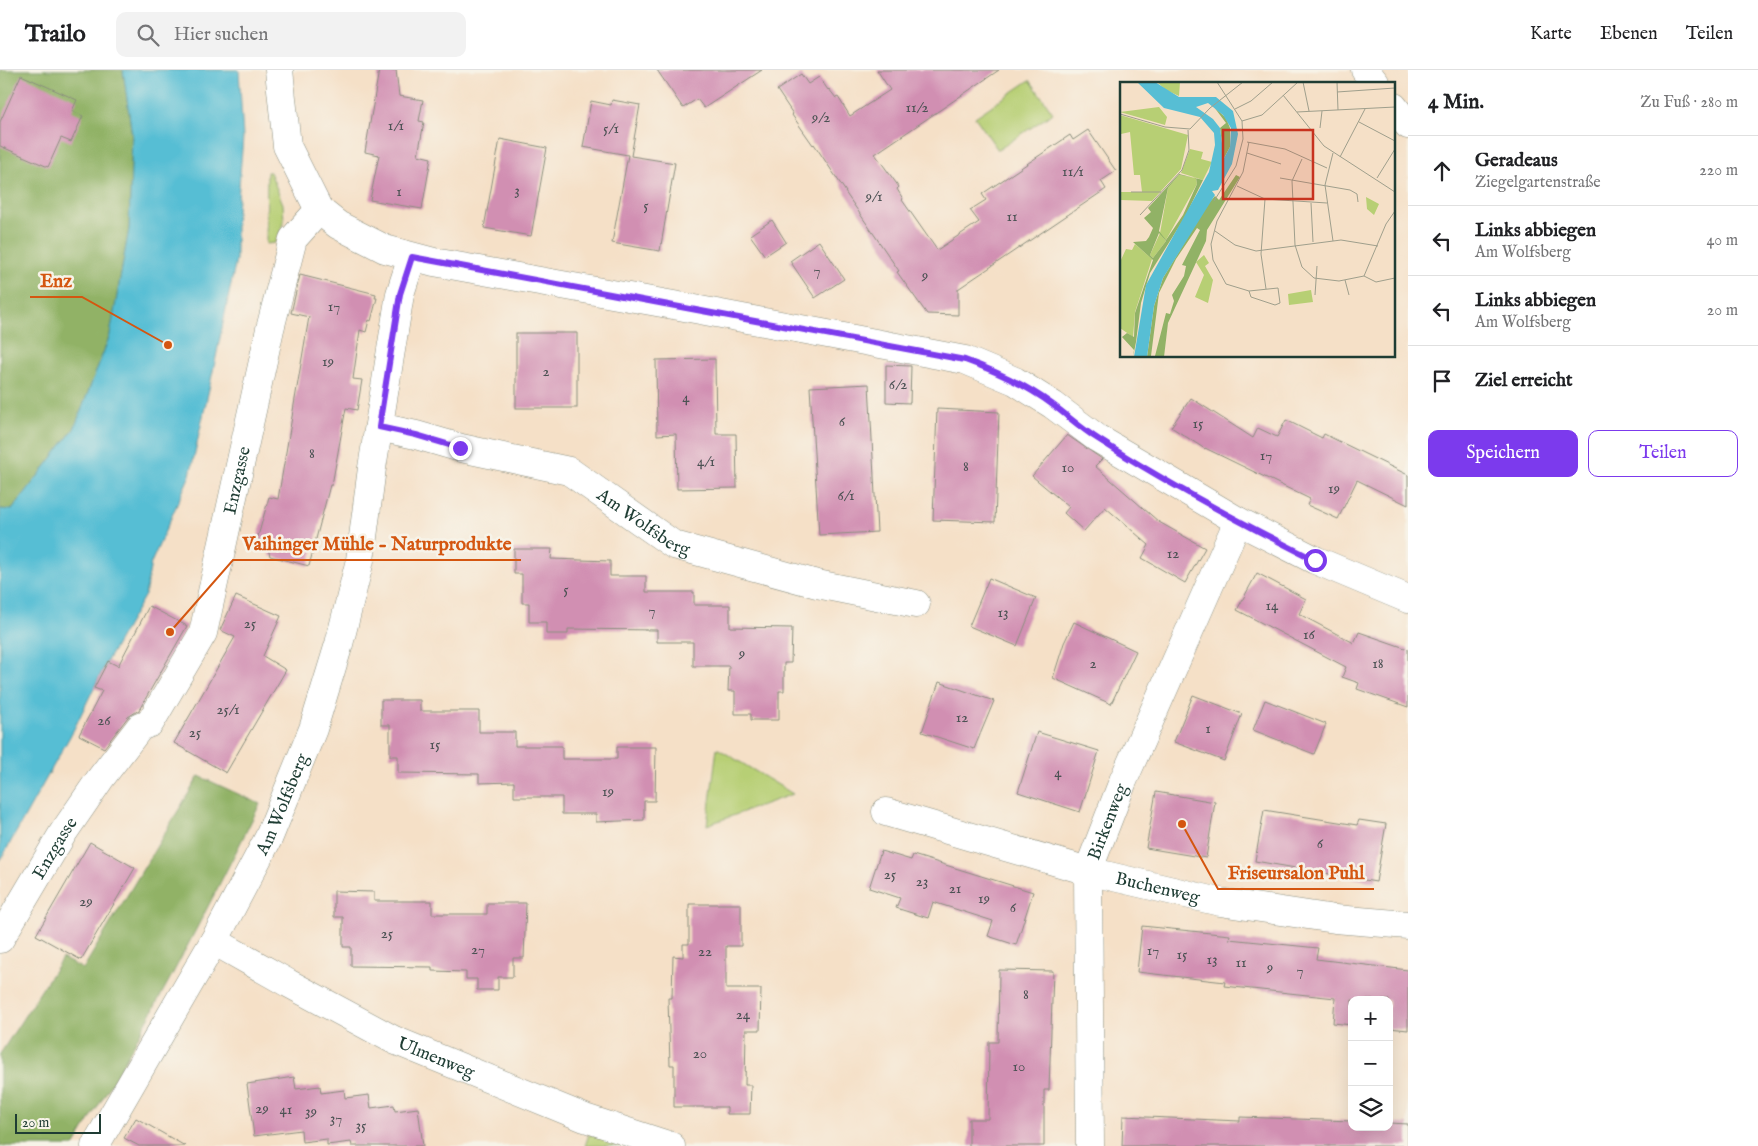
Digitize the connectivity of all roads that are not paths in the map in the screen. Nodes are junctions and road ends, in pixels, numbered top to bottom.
1 (279, 70) edge
2 (1365, 70) edge
3 (1374, 82) edge
4 (1396, 110) edge
5 (1408, 125) edge
6 (320, 210) junction
7 (412, 257) junction
8 (379, 427) junction
9 (1238, 521) junction
10 (1408, 599) edge
11 (916, 604) dead end
12 (886, 812) dead end
13 (1088, 871) junction
14 (1408, 925) edge
15 (0, 939) edge
16 (214, 941) junction
17 (665, 1145) edge
18 (95, 1146) edge
19 (1090, 1146) edge

1 - 6 street
2 - 3 street
4 - 5 street
6 - 7 street
6 - 15 street, Enzgasse
7 - 8 street, Am Wolfsberg
7 - 9 street
8 - 11 street, Am Wolfsberg
8 - 16 street, Am Wolfsberg
9 - 10 street
9 - 13 street, Birkenweg
12 - 13 street, Buchenweg
13 - 14 street, Buchenweg
13 - 19 street, Birkenweg
16 - 17 street, Ulmenweg
16 - 18 street, Am Wolfsberg

